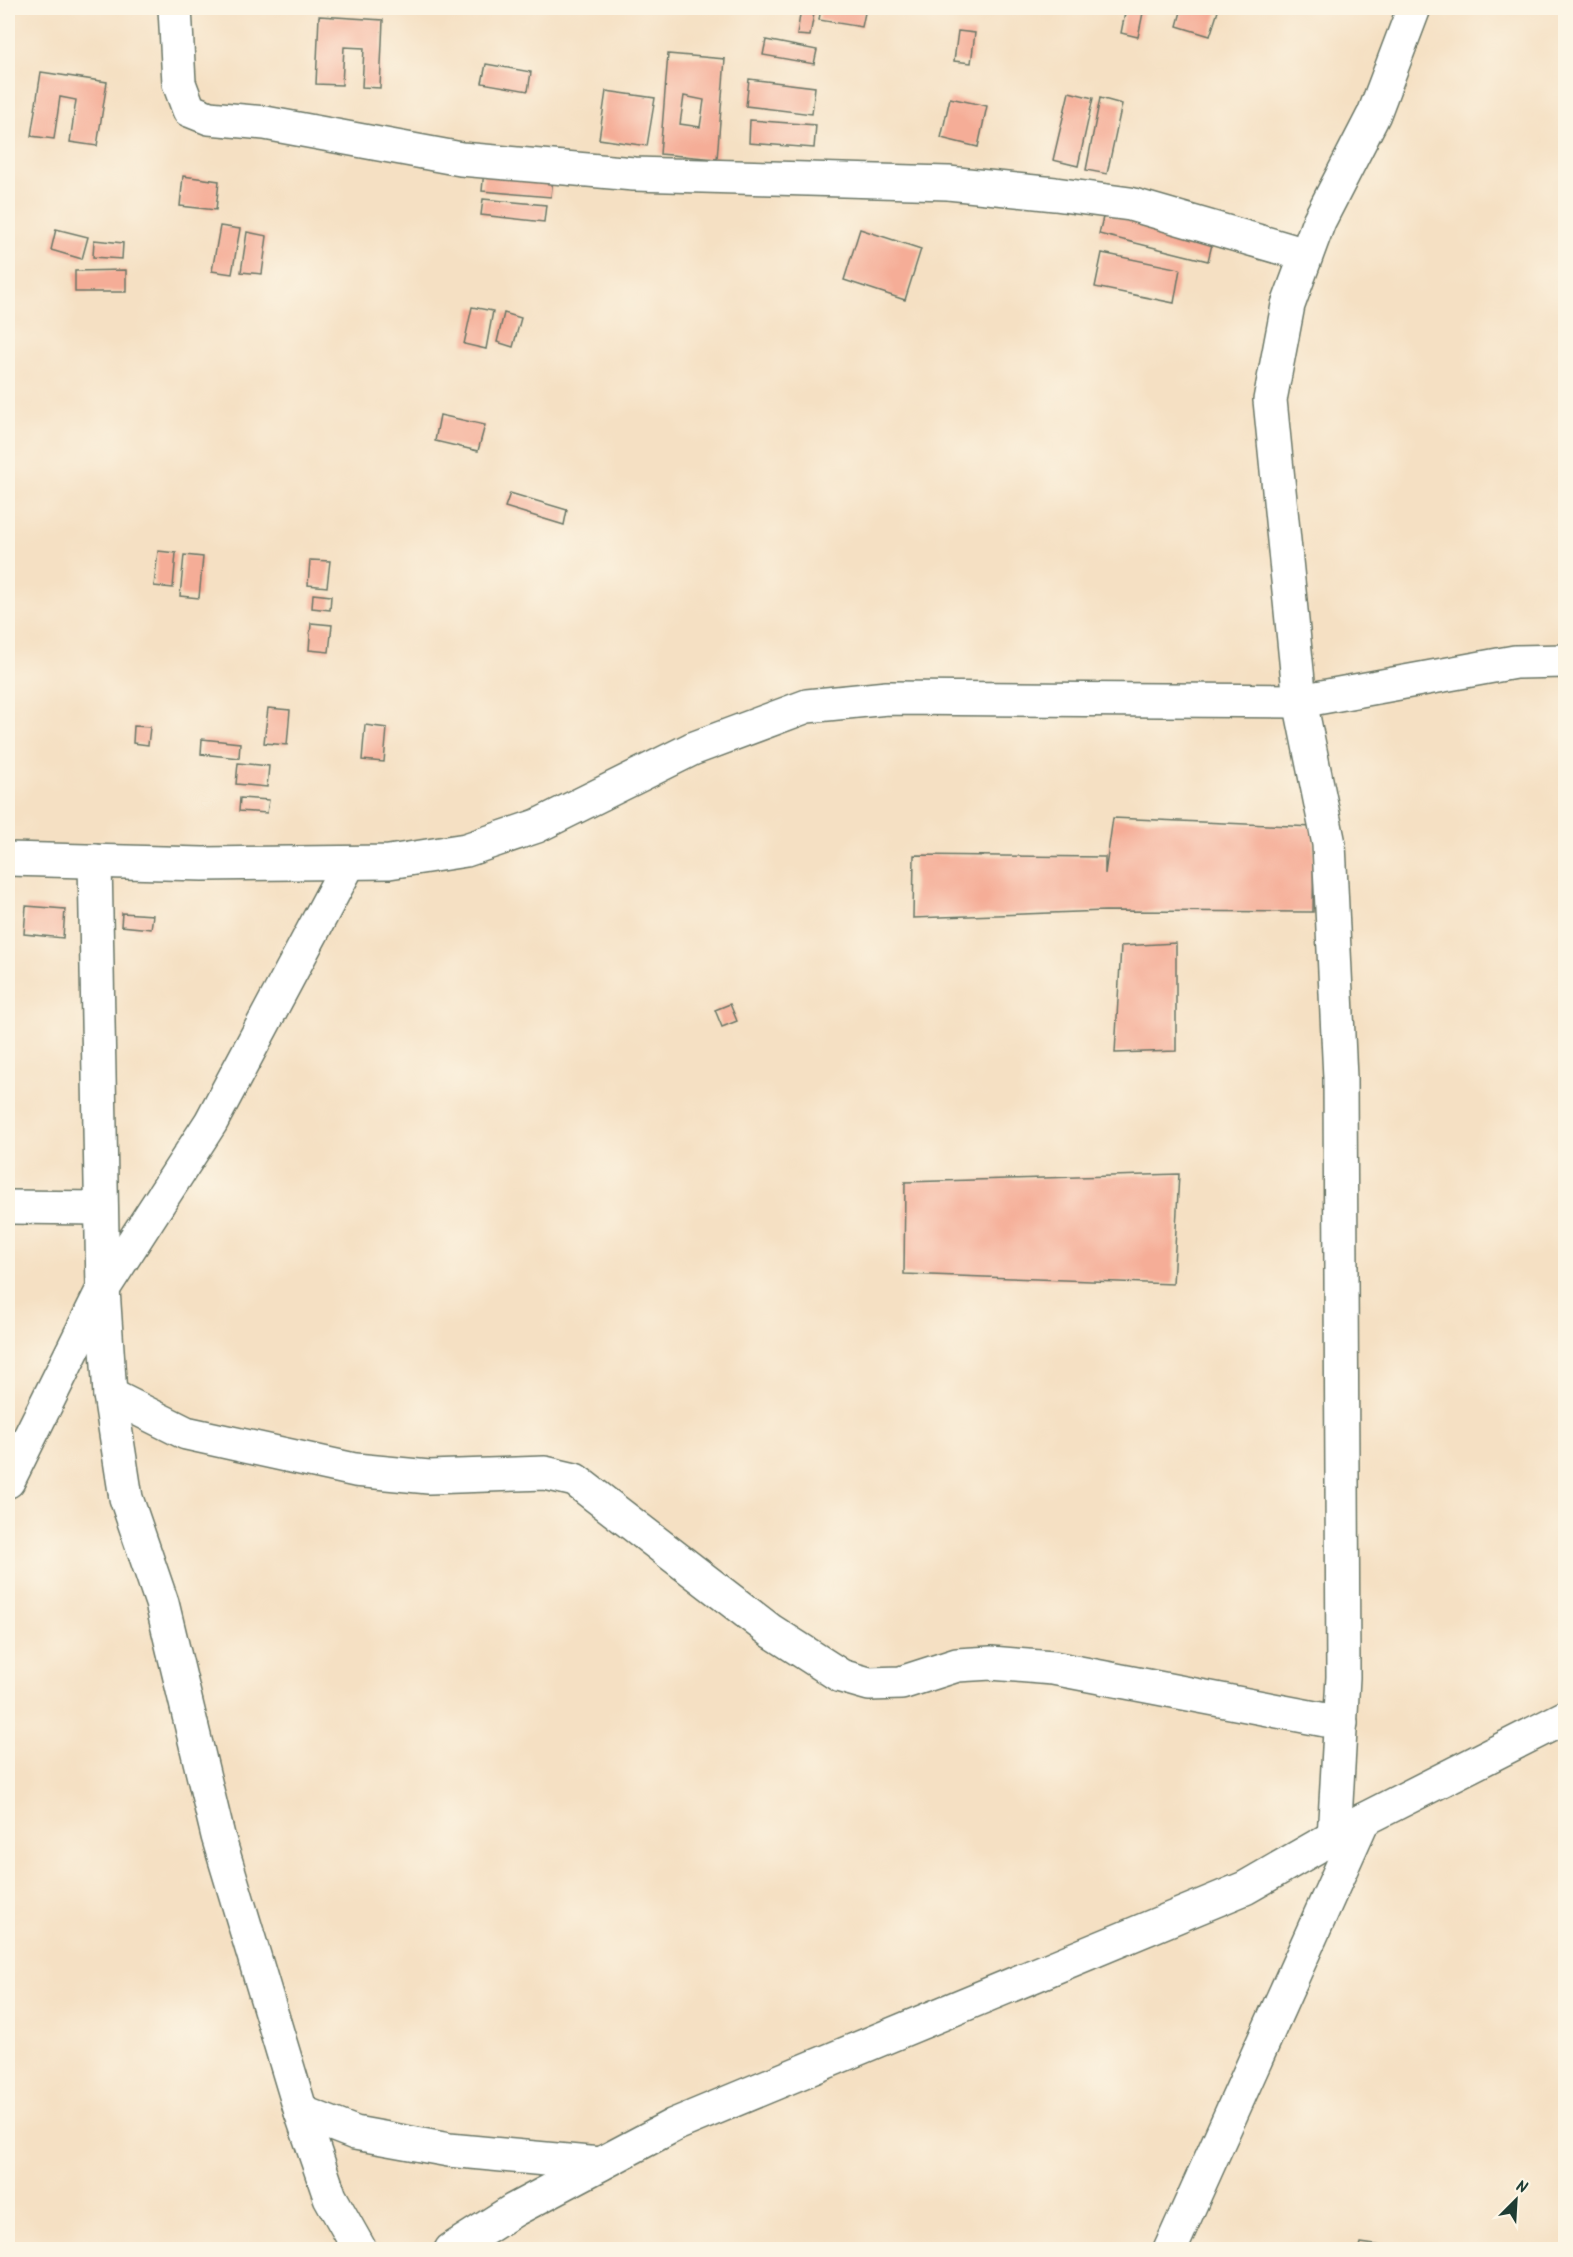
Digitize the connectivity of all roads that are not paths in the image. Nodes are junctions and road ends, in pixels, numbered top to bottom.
1 (175, 8) edge
2 (1414, 8) edge
3 (1306, 255) junction
4 (1566, 660) edge
5 (1300, 701) junction
6 (8, 859) edge
7 (95, 861) junction
8 (349, 863) junction
9 (8, 1207) edge
10 (100, 1208) junction
11 (103, 1289) junction
12 (110, 1395) junction
13 (8, 1481) edge
14 (1566, 1717) edge
15 (1341, 1723) junction
16 (1363, 1820) junction
17 (1334, 1838) junction
18 (301, 2112) junction
19 (600, 2164) junction
20 (360, 2250) edge
21 (451, 2250) edge
22 (1170, 2250) edge

1 - 3 street
2 - 3 street
3 - 5 street
4 - 5 street
5 - 8 street
5 - 15 street
6 - 7 street
7 - 8 street
7 - 10 street
8 - 11 street
9 - 10 street
10 - 11 street
11 - 12 street
11 - 13 street
12 - 15 street
12 - 18 street
14 - 16 street
15 - 17 street
16 - 17 street
16 - 22 street
17 - 19 street
18 - 19 street
18 - 20 street
19 - 21 street

